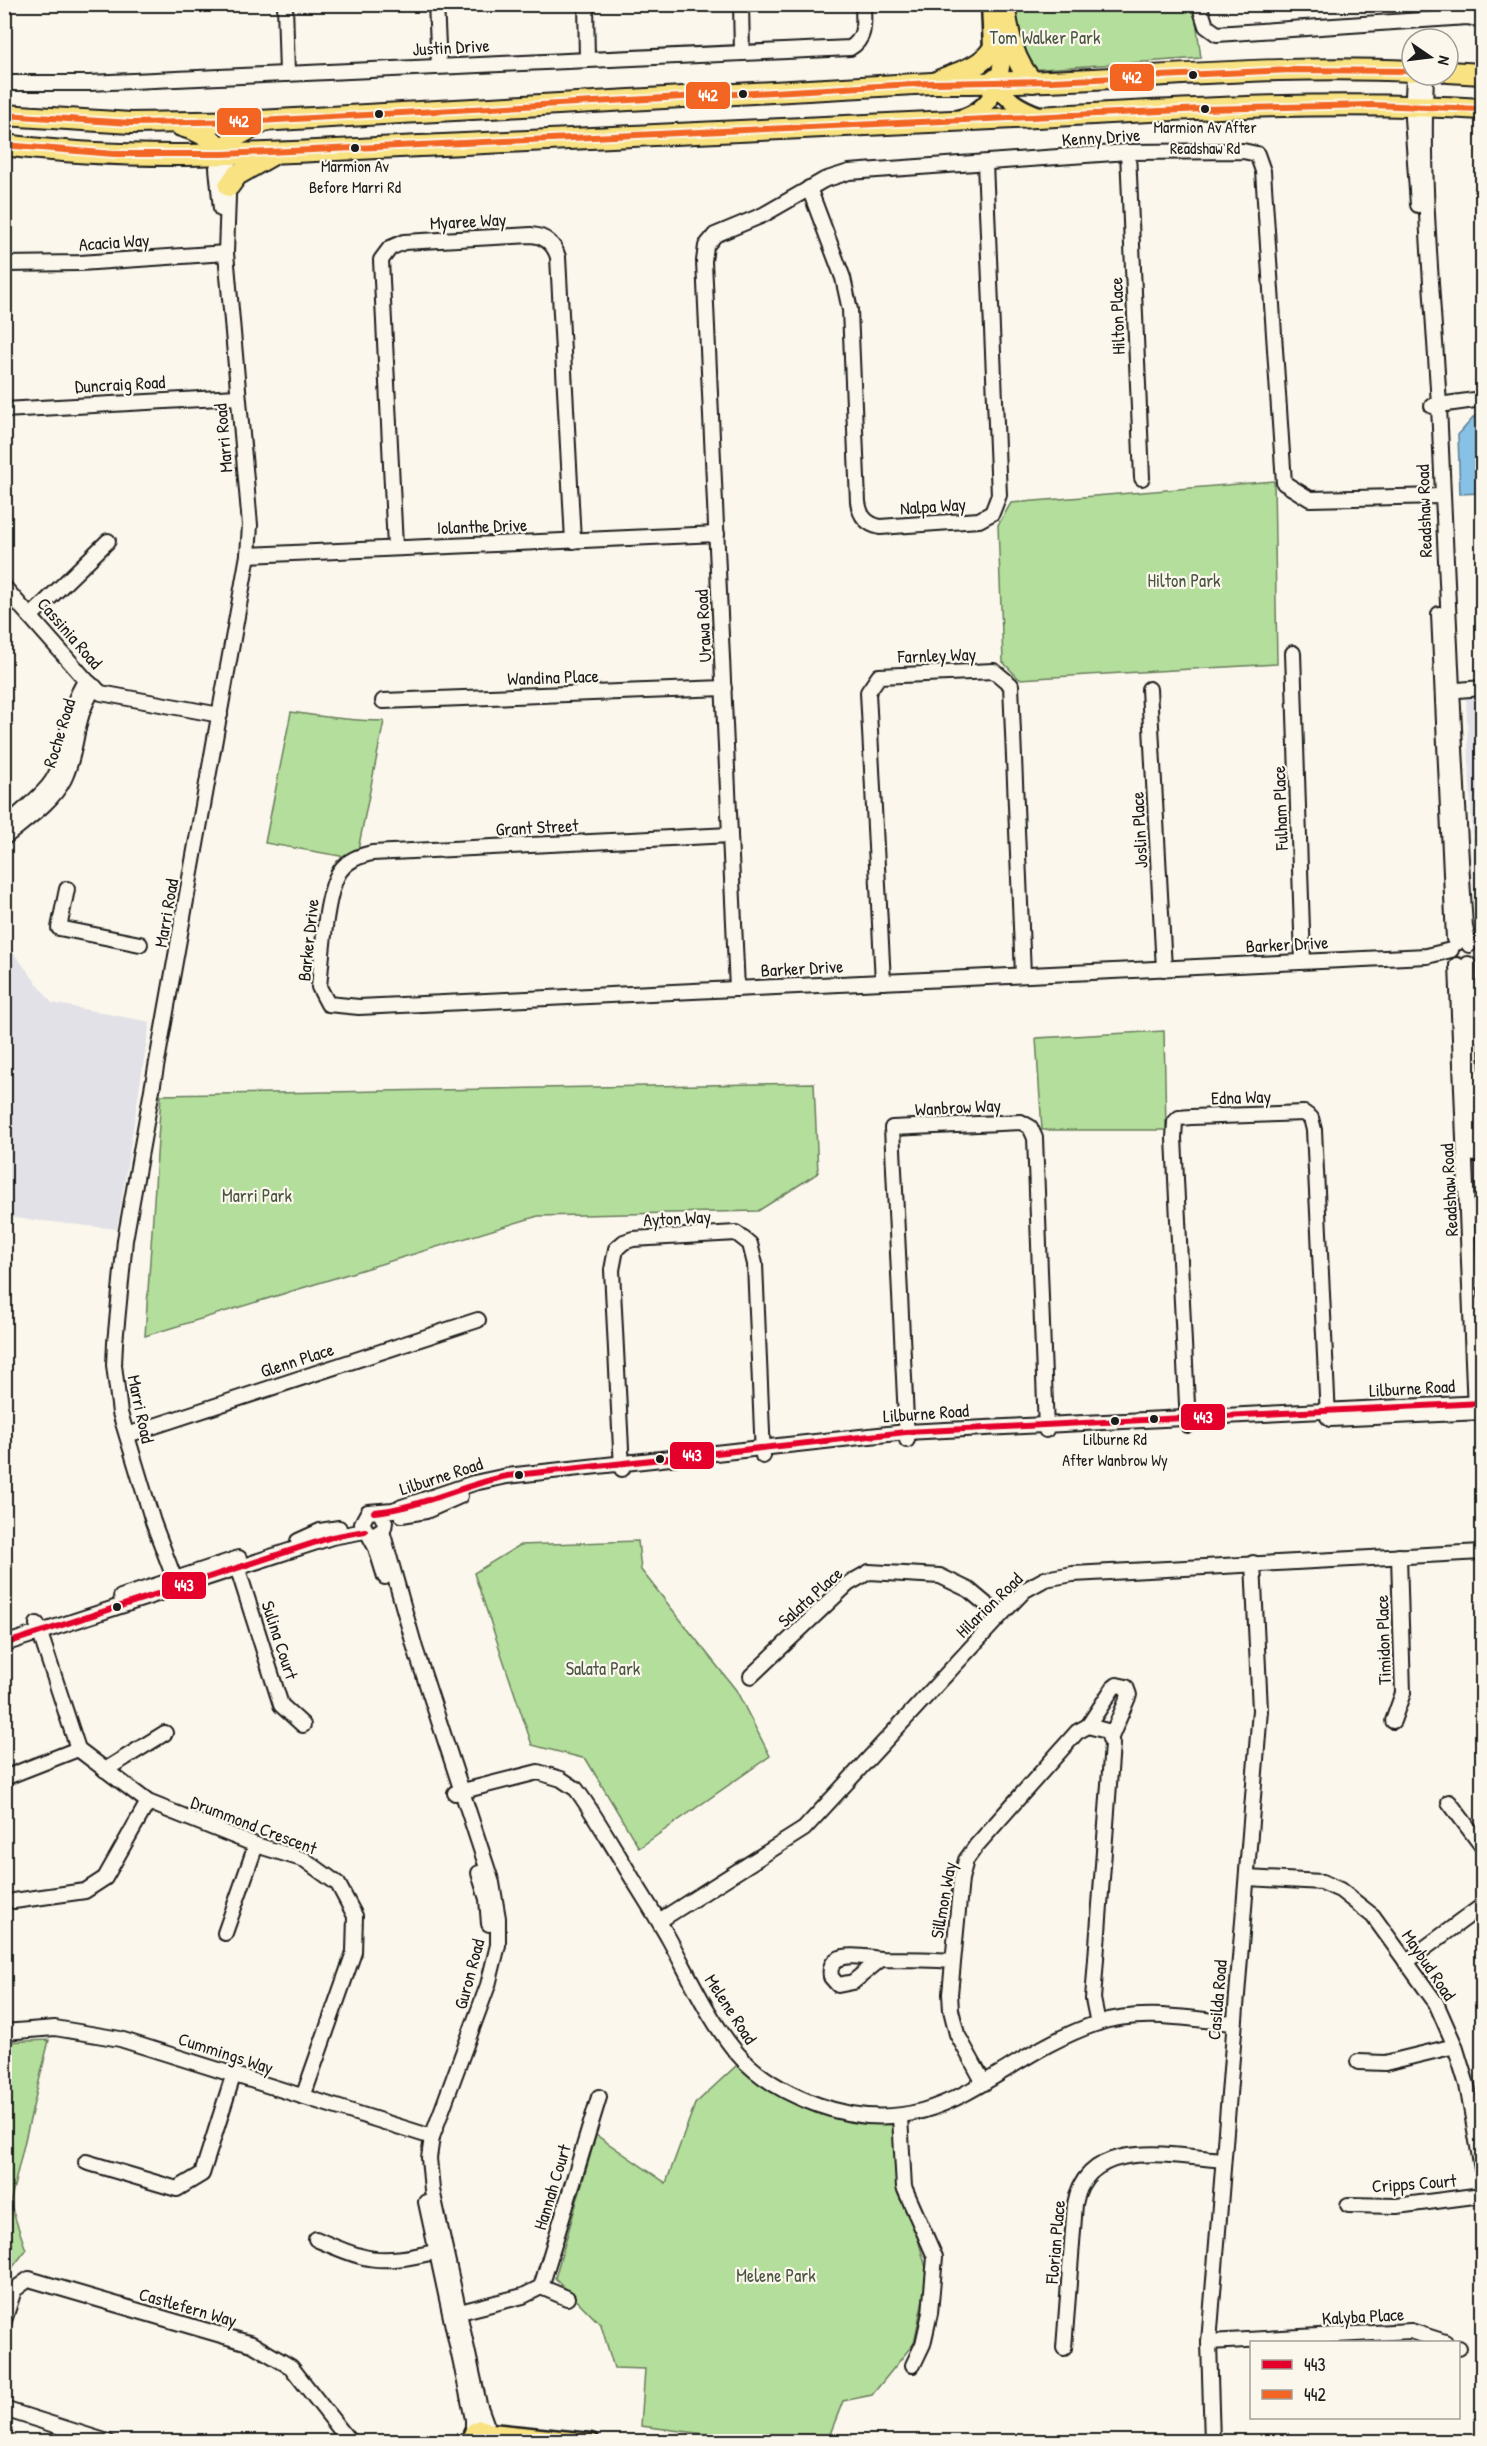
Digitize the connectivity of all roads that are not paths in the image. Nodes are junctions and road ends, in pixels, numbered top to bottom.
1 (285, 4) edge
2 (436, 4) edge
3 (586, 4) edge
4 (741, 4) edge
5 (863, 4) edge
6 (990, 4) edge
7 (1003, 4) edge
8 (1199, 4) edge
9 (1469, 11) edge
10 (1482, 20) edge
11 (992, 50) junction
12 (742, 52) junction
13 (587, 59) junction
14 (439, 66) junction
15 (1400, 71) edge
16 (1460, 73) edge
17 (287, 74) junction
18 (1482, 74) edge
19 (1033, 82) junction
20 (4, 83) edge
21 (932, 83) junction
22 (998, 84) junction
23 (1416, 87) edge
24 (1423, 87) edge
25 (1418, 105) junction
26 (1482, 109) edge
27 (4, 115) edge
28 (1042, 116) junction
29 (269, 120) junction
30 (948, 121) junction
31 (170, 122) junction
32 (4, 145) edge
33 (1128, 152) junction
34 (275, 153) junction
35 (223, 154) junction
36 (985, 163) junction
37 (229, 186) junction
38 (809, 188) junction
39 (226, 235) junction
40 (226, 253) junction
41 (704, 261) joint
42 (4, 264) edge
43 (237, 397) junction
44 (1482, 399) edge
45 (1434, 406) junction
46 (4, 410) edge
47 (1142, 478) dead end
48 (1437, 496) junction
49 (717, 534) junction
50 (108, 541) dead end
51 (573, 541) junction
52 (395, 547) junction
53 (248, 555) junction
54 (4, 587) edge
55 (31, 616) junction
56 (1293, 652) dead end
57 (91, 684) junction
58 (724, 688) junction
59 (1482, 688) edge
60 (1149, 689) dead end
61 (1449, 691) junction
62 (383, 702) dead end
63 (220, 715) junction
64 (9, 822) edge
65 (730, 835) junction
66 (4, 838) edge
67 (349, 862) joint
68 (67, 889) dead end
69 (140, 944) dead end
70 (1459, 955) junction
71 (1303, 961) junction
72 (1164, 969) junction
73 (1023, 975) junction
74 (883, 982) junction
75 (737, 989) junction
76 (478, 1320) dead end
77 (1482, 1336) edge
78 (1479, 1408) edge
79 (1328, 1414) junction
80 (1188, 1421) junction
81 (1046, 1428) junction
82 (127, 1435) junction
83 (906, 1436) junction
84 (763, 1451) junction
85 (622, 1467) junction
86 (380, 1513) joint
87 (372, 1528) junction
88 (1482, 1552) edge
89 (1399, 1556) junction
90 (236, 1563) junction
91 (1253, 1563) junction
92 (176, 1583) junction
93 (1000, 1616) junction
94 (38, 1628) junction
95 (4, 1634) edge
96 (4, 1644) edge
97 (751, 1676) dead end
98 (1393, 1721) dead end
99 (303, 1725) dead end
100 (1088, 1726) junction
101 (165, 1733) dead end
102 (1111, 1737) junction
103 (78, 1749) junction
104 (105, 1770) junction
105 (4, 1778) edge
106 (459, 1791) junction
107 (148, 1802) junction
108 (1449, 1802) dead end
109 (256, 1845) junction
110 (1482, 1846) edge
111 (1247, 1878) junction
112 (14, 1901) dead end
113 (1482, 1906) edge
114 (659, 1921) junction
115 (225, 1933) dead end
116 (880, 1959) dead end
117 (952, 1961) junction
118 (1406, 1962) junction
119 (1098, 2023) junction
120 (1233, 2023) junction
121 (4, 2032) edge
122 (1455, 2046) junction
123 (1358, 2062) dead end
124 (234, 2073) junction
125 (984, 2083) junction
126 (303, 2097) junction
127 (599, 2097) dead end
128 (900, 2117) junction
129 (428, 2136) junction
130 (1222, 2160) junction
131 (86, 2162) dead end
132 (1482, 2169) edge
133 (1482, 2195) edge
134 (1348, 2205) dead end
135 (316, 2239) dead end
136 (440, 2250) junction
137 (541, 2288) junction
138 (567, 2298) dead end
139 (455, 2313) junction
140 (4, 2321) edge
141 (1438, 2341) edge
142 (1209, 2342) junction
143 (1064, 2348) dead end
144 (913, 2365) dead end
145 (4, 2409) edge
146 (478, 2436) edge
147 (108, 2442) edge
148 (350, 2442) edge
149 (511, 2442) edge
150 (528, 2442) edge
151 (591, 2442) edge
152 (1212, 2442) edge

1 - 17 street
2 - 14 street
3 - 13 street
4 - 12 street
5 - 12 street, Justin Drive
6 - 11 main road
7 - 19 highway
7 - 22 main road
8 - 9 street
9 - 10 street
11 - 21 highway
11 - 22 main road
12 - 13 street, Justin Drive
13 - 14 street, Justin Drive
14 - 17 street, Justin Drive
15 - 19 highway
16 - 18 highway
17 - 20 street, Justin Drive
19 - 22 highway
21 - 22 highway
21 - 29 highway
22 - 28 main road
22 - 30 main road
23 - 25 street, Readshaw Road
24 - 25 street, Readshaw Road
25 - 26 highway
25 - 28 highway
25 - 45 street, Readshaw Road
27 - 31 highway
28 - 30 highway
29 - 31 highway
29 - 35 highway
30 - 34 highway
31 - 35 highway
32 - 35 highway
33 - 36 street, Kenny Drive
33 - 47 street, Hilton Place
33 - 48 street, Kenny Drive
34 - 35 highway
34 - 37 highway
35 - 37 street, Marri Road
35 - 39 street, Marri Road
36 - 38 street, Kenny Drive
36 - 38 street, Nalpa Way
37 - 39 street, Marri Road
38 - 41 street, Kenny Drive
39 - 40 street, Marri Road
40 - 42 street, Acacia Way
40 - 43 street, Marri Road
41 - 49 street, Urawa Road
43 - 46 street, Duncraig Road
43 - 53 street, Marri Road
44 - 45 street
45 - 48 street, Readshaw Road
48 - 61 street, Readshaw Road
49 - 51 street, Iolanthe Drive
49 - 58 street, Urawa Road
50 - 55 street
51 - 52 street, Iolanthe Drive
51 - 52 street, Myaree Way
52 - 53 street, Iolanthe Drive
53 - 63 street, Marri Road
54 - 55 street, Cassinia Road
55 - 57 street, Cassinia Road
56 - 71 street, Fulham Place
57 - 63 street, Cassinia Road
57 - 64 street, Roche Road
58 - 62 street, Wandina Place
58 - 65 street, Urawa Road
59 - 61 street
60 - 72 street, Joslin Place
61 - 70 street, Readshaw Road
63 - 82 street, Marri Road
64 - 66 street, Roche Road
65 - 67 street, Grant Street
65 - 75 street, Urawa Road
67 - 75 street, Barker Drive
68 - 69 street
70 - 71 street, Barker Drive
70 - 77 street, Readshaw Road
70 - 78 street, Readshaw Road
71 - 72 street, Barker Drive
72 - 73 street, Barker Drive
73 - 74 street, Barker Drive
73 - 74 street, Farnley Way
74 - 75 street, Barker Drive
76 - 82 street, Glenn Place
78 - 79 street, Lilburne Road
79 - 80 street, Lilburne Road
79 - 80 street, Edna Way
80 - 81 street, Lilburne Road
81 - 83 street, Lilburne Road
81 - 83 street, Wanbrow Way
82 - 92 street, Marri Road
83 - 84 street, Lilburne Road
84 - 85 street, Lilburne Road
84 - 85 street, Ayton Way
85 - 86 street, Lilburne Road
85 - 87 street, Lilburne Road
86 - 87 street, Guron Road
87 - 90 street, Lilburne Road
87 - 106 street, Guron Road
88 - 89 street, Hilarion Road
89 - 91 street, Hilarion Road
89 - 98 street, Timidon Place
90 - 92 street, Lilburne Road
90 - 99 street, Sulina Court
91 - 93 street, Hilarion Road
91 - 111 street, Casilda Road
92 - 94 street, Lilburne Road
93 - 97 street, Salata Place
93 - 114 street, Hilarion Road
94 - 95 street, Lilburne Road
94 - 96 street, Lilburne Road
94 - 103 street
100 - 102 street
100 - 102 street, Sillmon Way
100 - 117 street, Sillmon Way
101 - 104 street
102 - 119 street, Sillmon Way
103 - 104 street, Drummond Crescent
103 - 105 street
104 - 107 street, Drummond Crescent
106 - 114 street, Melene Road
106 - 129 street, Guron Road
107 - 109 street, Drummond Crescent
107 - 112 street
108 - 110 street
109 - 115 street
109 - 126 street, Drummond Crescent
111 - 118 street, Maybud Road
111 - 120 street, Casilda Road
113 - 118 street
114 - 128 street, Melene Road
116 - 117 street
117 - 125 street, Sillmon Way
118 - 122 street, Maybud Road
119 - 120 street, Melene Road
119 - 125 street, Melene Road
120 - 130 street, Casilda Road
121 - 124 street, Cummings Way
122 - 123 street
122 - 132 street, Maybud Road
124 - 126 street, Cummings Way
124 - 131 street
125 - 128 street, Melene Road
126 - 129 street, Cummings Way
127 - 137 street, Hannah Court
128 - 144 street
129 - 136 street, Guron Road
130 - 142 street, Casilda Road
130 - 143 street, Florian Place
133 - 134 street, Cripps Court
135 - 136 street
136 - 139 street, Guron Road
137 - 138 street
137 - 139 street
139 - 146 street, Guron Road
140 - 148 street, Castlefern Way
141 - 142 street, Kalyba Place
142 - 152 street, Casilda Road
145 - 147 street
146 - 151 main road
149 - 150 main road

